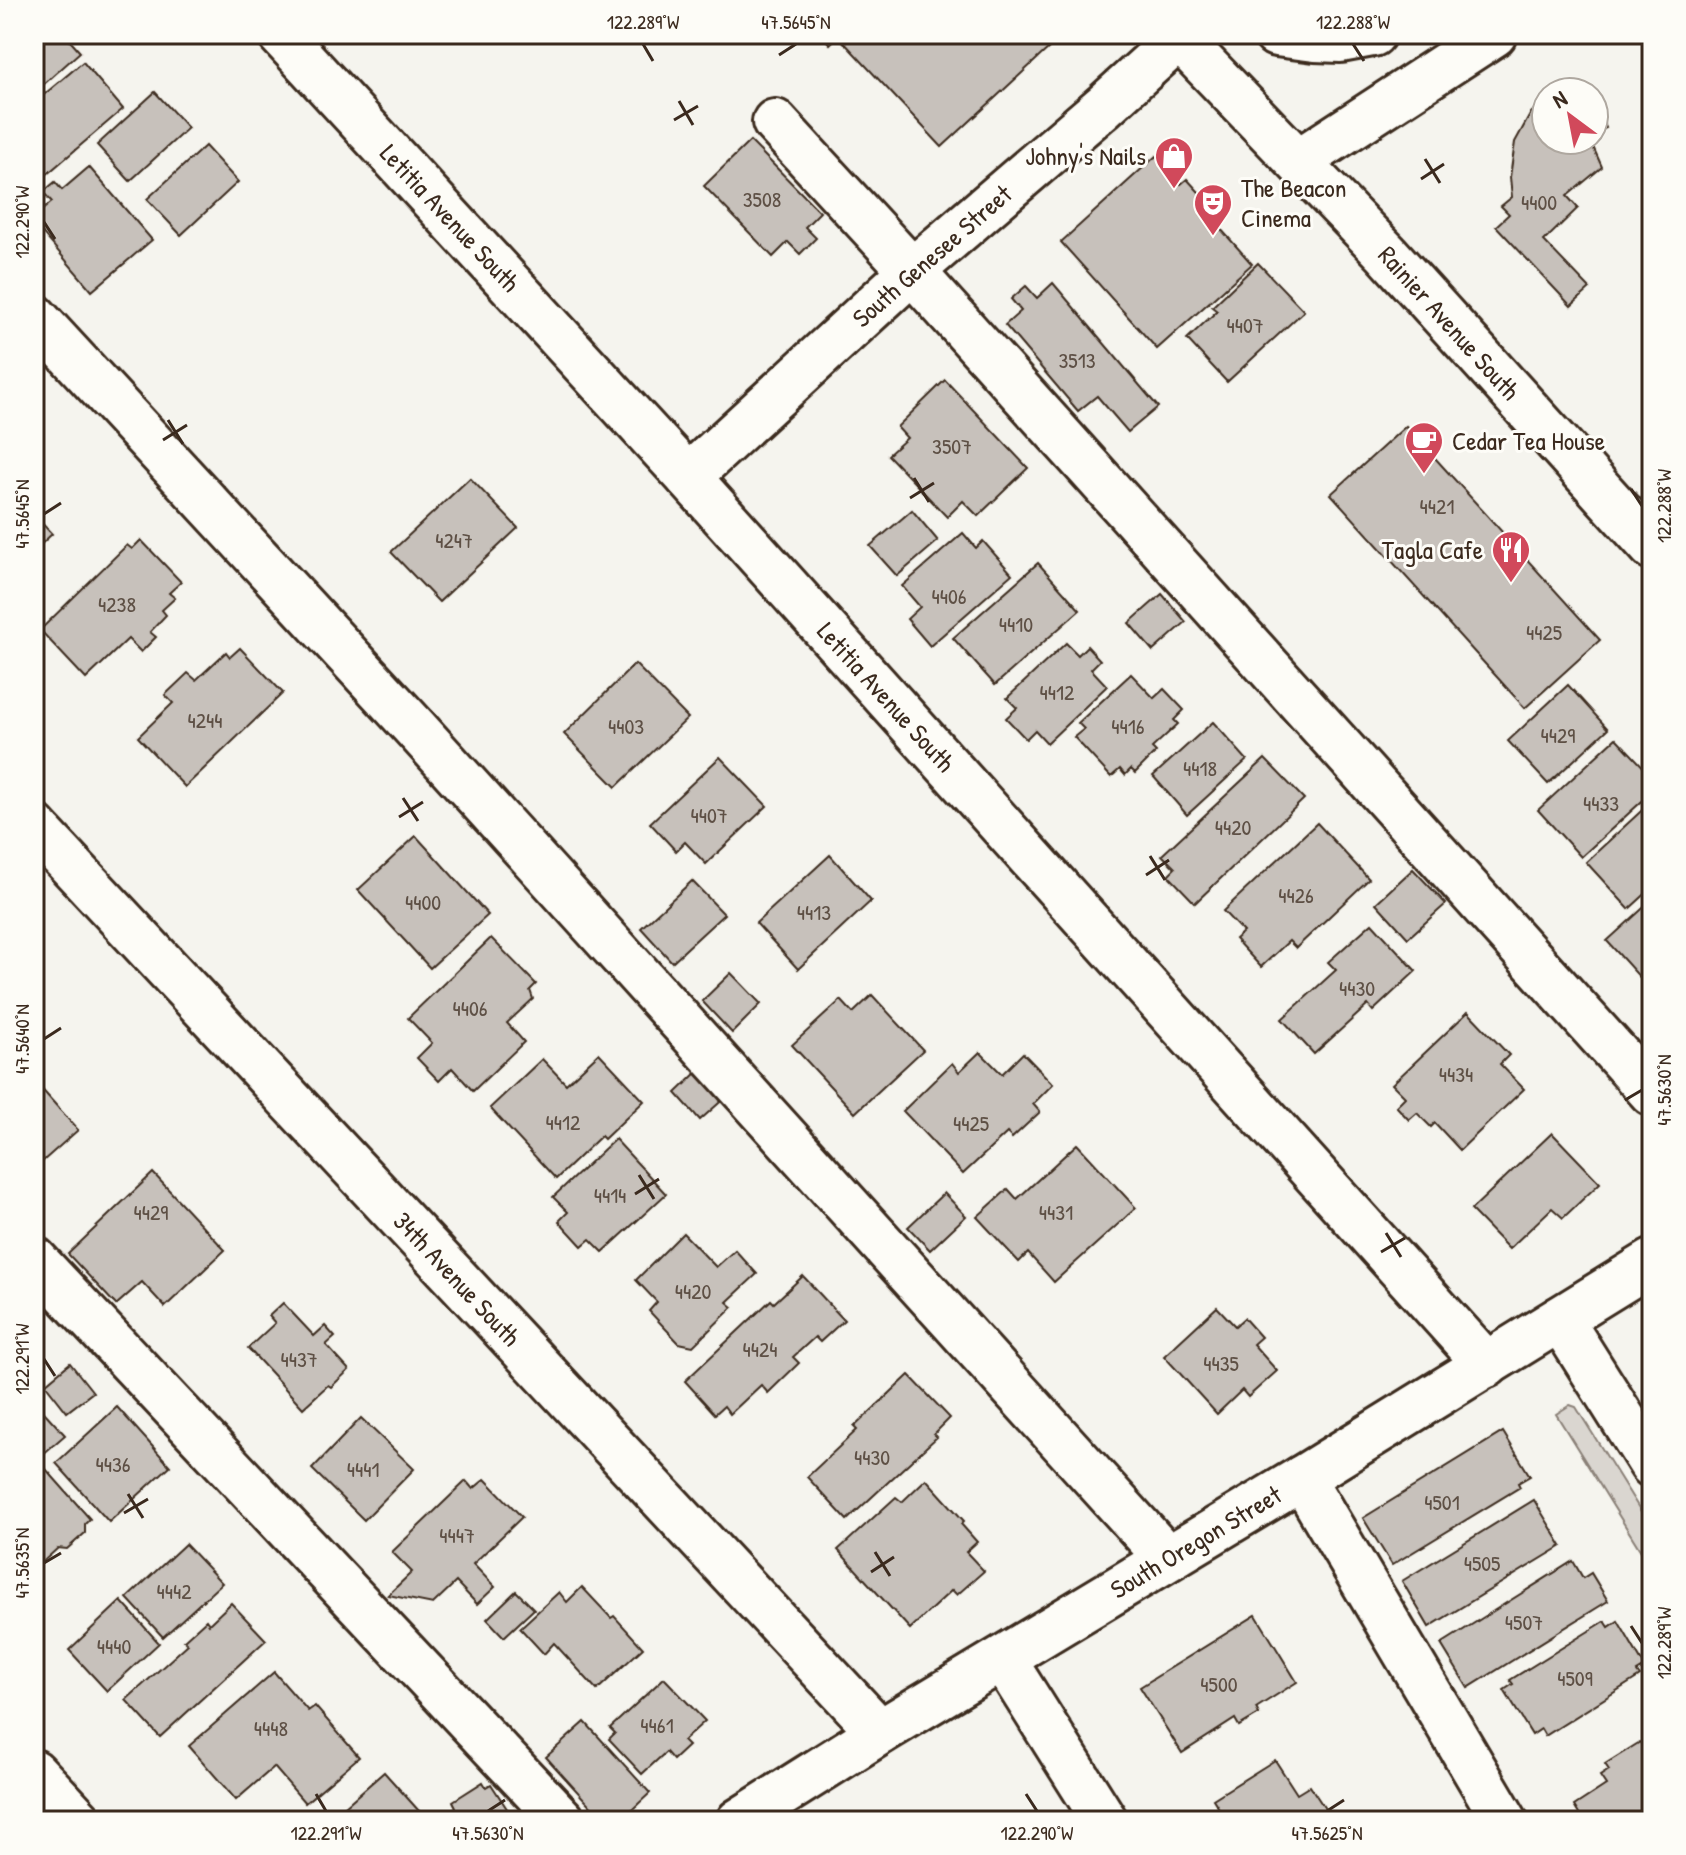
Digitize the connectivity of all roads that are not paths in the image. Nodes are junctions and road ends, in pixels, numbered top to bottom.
1 (280, 34) edge
2 (1276, 34) edge
3 (1373, 34) edge
4 (1494, 34) edge
5 (1177, 36) edge
6 (775, 122) dead end
7 (1299, 161) junction
8 (912, 271) junction
9 (34, 316) edge
10 (688, 477) junction
11 (1652, 547) edge
12 (34, 826) edge
13 (1652, 1093) edge
14 (34, 1259) edge
15 (1652, 1262) edge
16 (1560, 1319) junction
17 (1487, 1365) junction
18 (1652, 1465) edge
19 (1302, 1478) junction
20 (1167, 1558) junction
21 (1003, 1659) junction
22 (880, 1732) junction
23 (34, 1772) edge
24 (80, 1821) edge
25 (563, 1821) edge
26 (739, 1821) edge
27 (1105, 1821) edge
28 (1505, 1821) edge

1 - 10 street, Letitia Avenue South
2 - 3 street
4 - 7 street
5 - 7 street, Rainier Avenue South
5 - 8 street, South Genesee Street
6 - 8 street
7 - 11 street, Rainier Avenue South
8 - 10 street, South Genesee Street
8 - 13 street
9 - 20 street
10 - 17 street, Letitia Avenue South
12 - 22 street, 34th Avenue South
14 - 25 street
15 - 16 street, South Oregon Street
16 - 17 street, South Oregon Street
16 - 18 street
17 - 19 street, South Oregon Street
19 - 20 street, South Oregon Street
19 - 28 street
20 - 21 street, South Oregon Street
21 - 22 street, South Oregon Street
21 - 27 street
22 - 26 street, South Oregon Street
23 - 24 street

